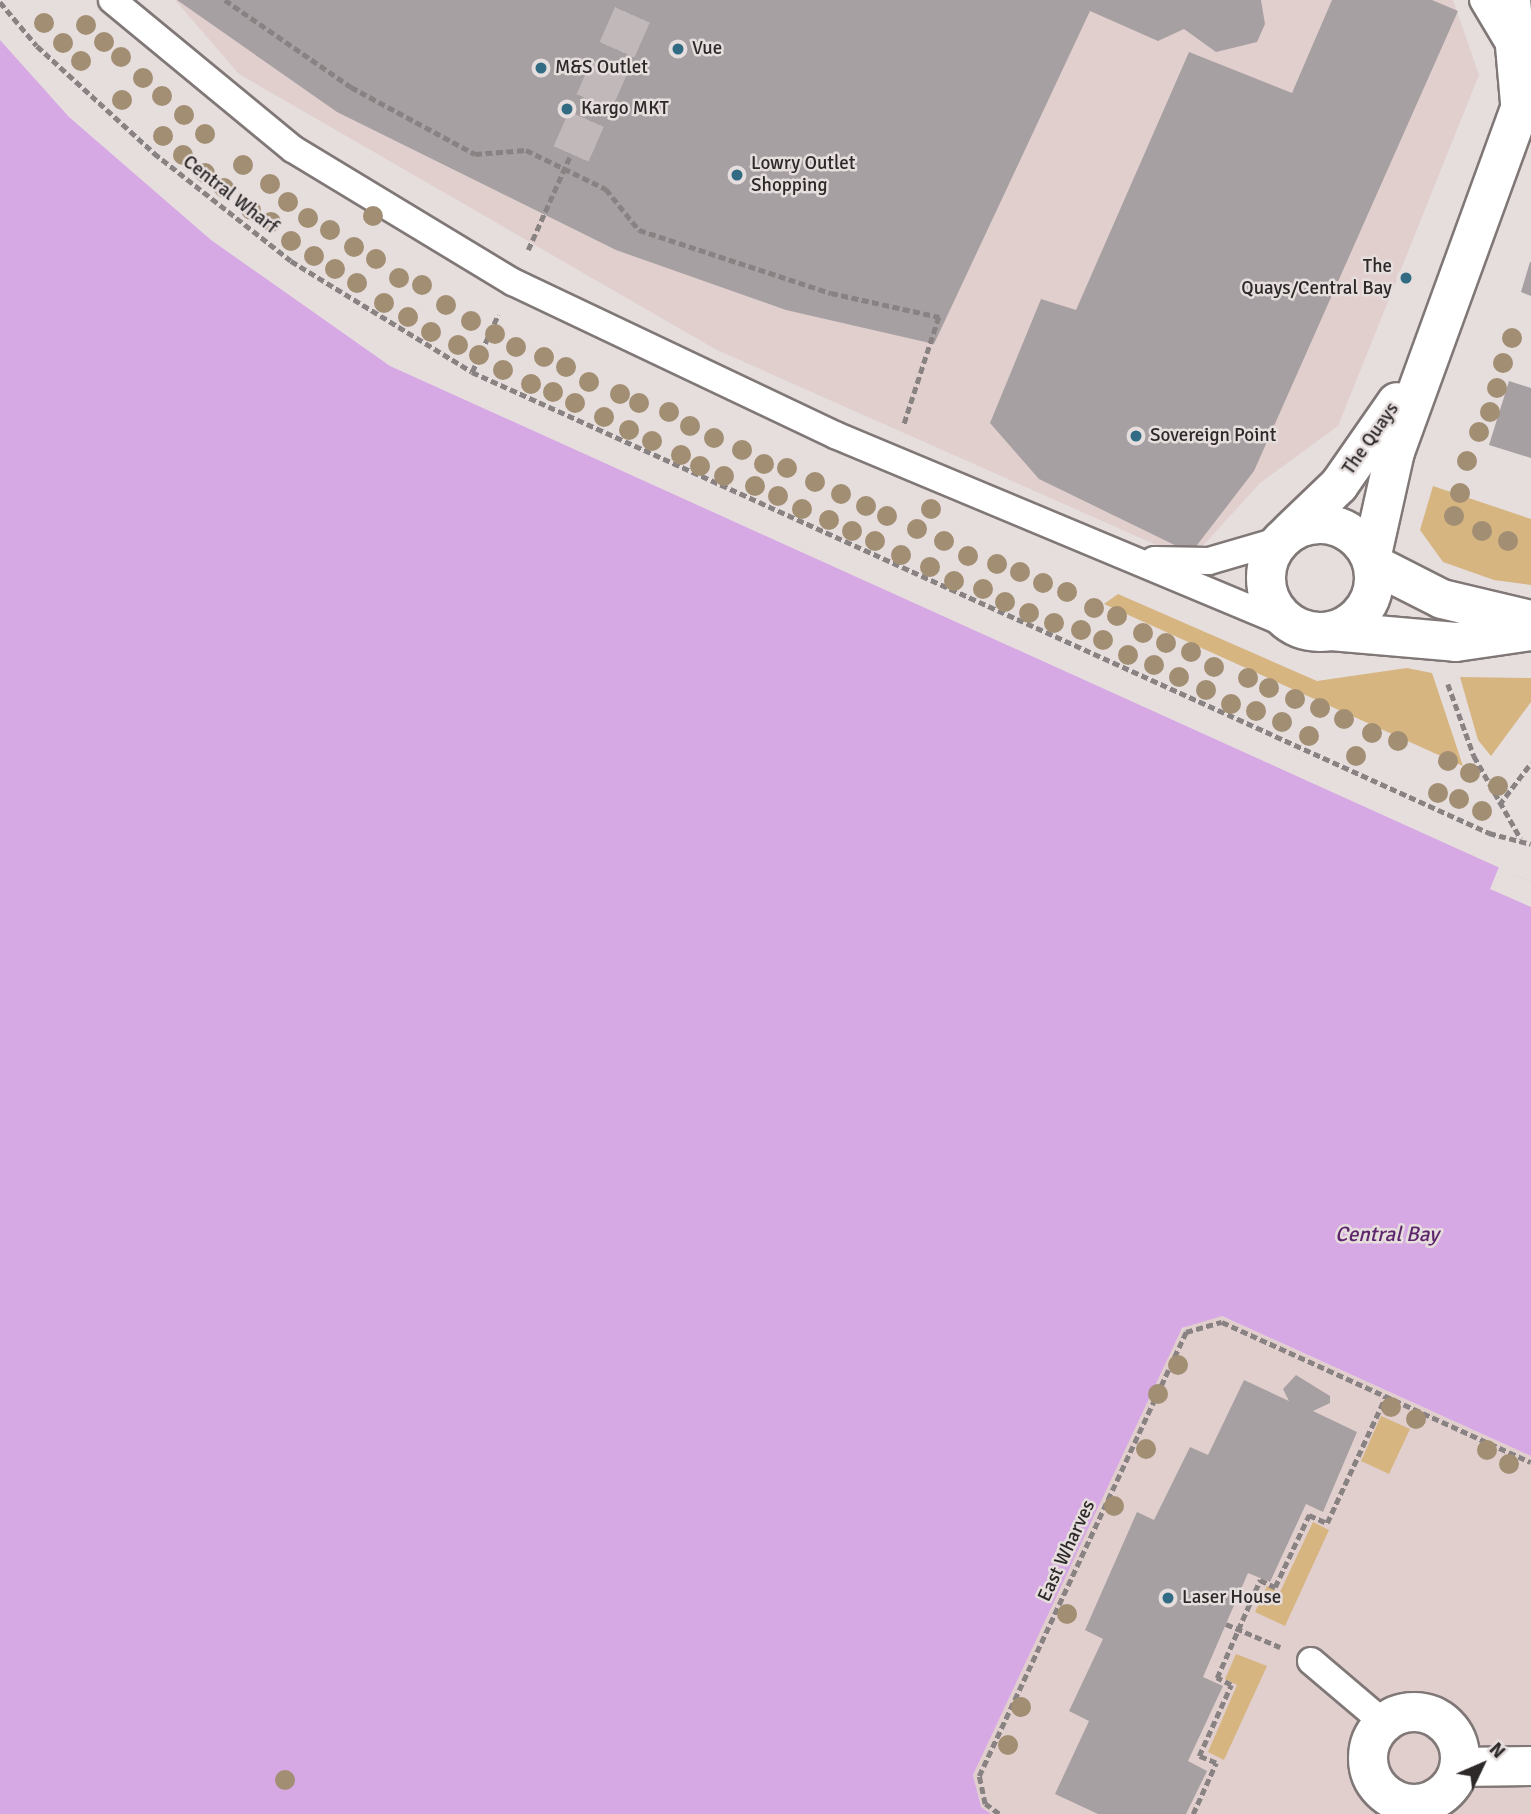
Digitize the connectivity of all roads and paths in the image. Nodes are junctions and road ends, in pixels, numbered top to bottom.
1 (112, 0) edge
2 (225, 0) edge
3 (1483, 0) edge
4 (1511, 0) edge
5 (0, 2) edge
6 (1522, 79) edge
7 (571, 154) tunnel mouth
8 (564, 169) junction
9 (528, 248) dead end
10 (513, 282) junction
11 (1437, 334) junction
12 (472, 372) junction
13 (894, 457) junction
14 (1285, 536) junction
15 (1122, 552) junction
16 (1372, 561) junction
17 (1531, 620) edge
18 (1315, 630) junction
19 (1531, 631) edge
20 (1444, 674) dead end
21 (1531, 763) edge
22 (1499, 805) junction
23 (1521, 839) junction
24 (1531, 844) edge
25 (1386, 1396) junction
26 (1531, 1462) edge
27 (1226, 1624) dead end
28 (1239, 1629) junction
29 (1311, 1661) joint
30 (1383, 1723) junction
31 (1460, 1766) junction
32 (1531, 1766) edge
33 (1385, 1806) edge
34 (999, 1814) edge
35 (1193, 1814) edge

1 - 10 lane
2 - 8 path
3 - 6 lane
4 - 6 street, The Quays
5 - 12 path, Central Wharf
6 - 11 street, The Quays
7 - 8 path
8 - 9 path
8 - 13 path
10 - 12 path
10 - 13 lane
11 - 14 street, The Quays
11 - 16 street, The Quays
12 - 23 path, Central Wharf
13 - 15 lane
14 - 15 lane
14 - 16 street
14 - 18 street, The Quays
15 - 18 lane
16 - 17 street
16 - 18 street, The Quays
18 - 19 street
20 - 22 path
21 - 22 path
22 - 23 path
23 - 24 path, Central Wharf
25 - 26 path
25 - 28 path
25 - 34 path, East Wharves
27 - 28 path
28 - 29 path
28 - 35 path
29 - 30 lane
30 - 31 street
30 - 33 street
31 - 32 street
31 - 33 street

